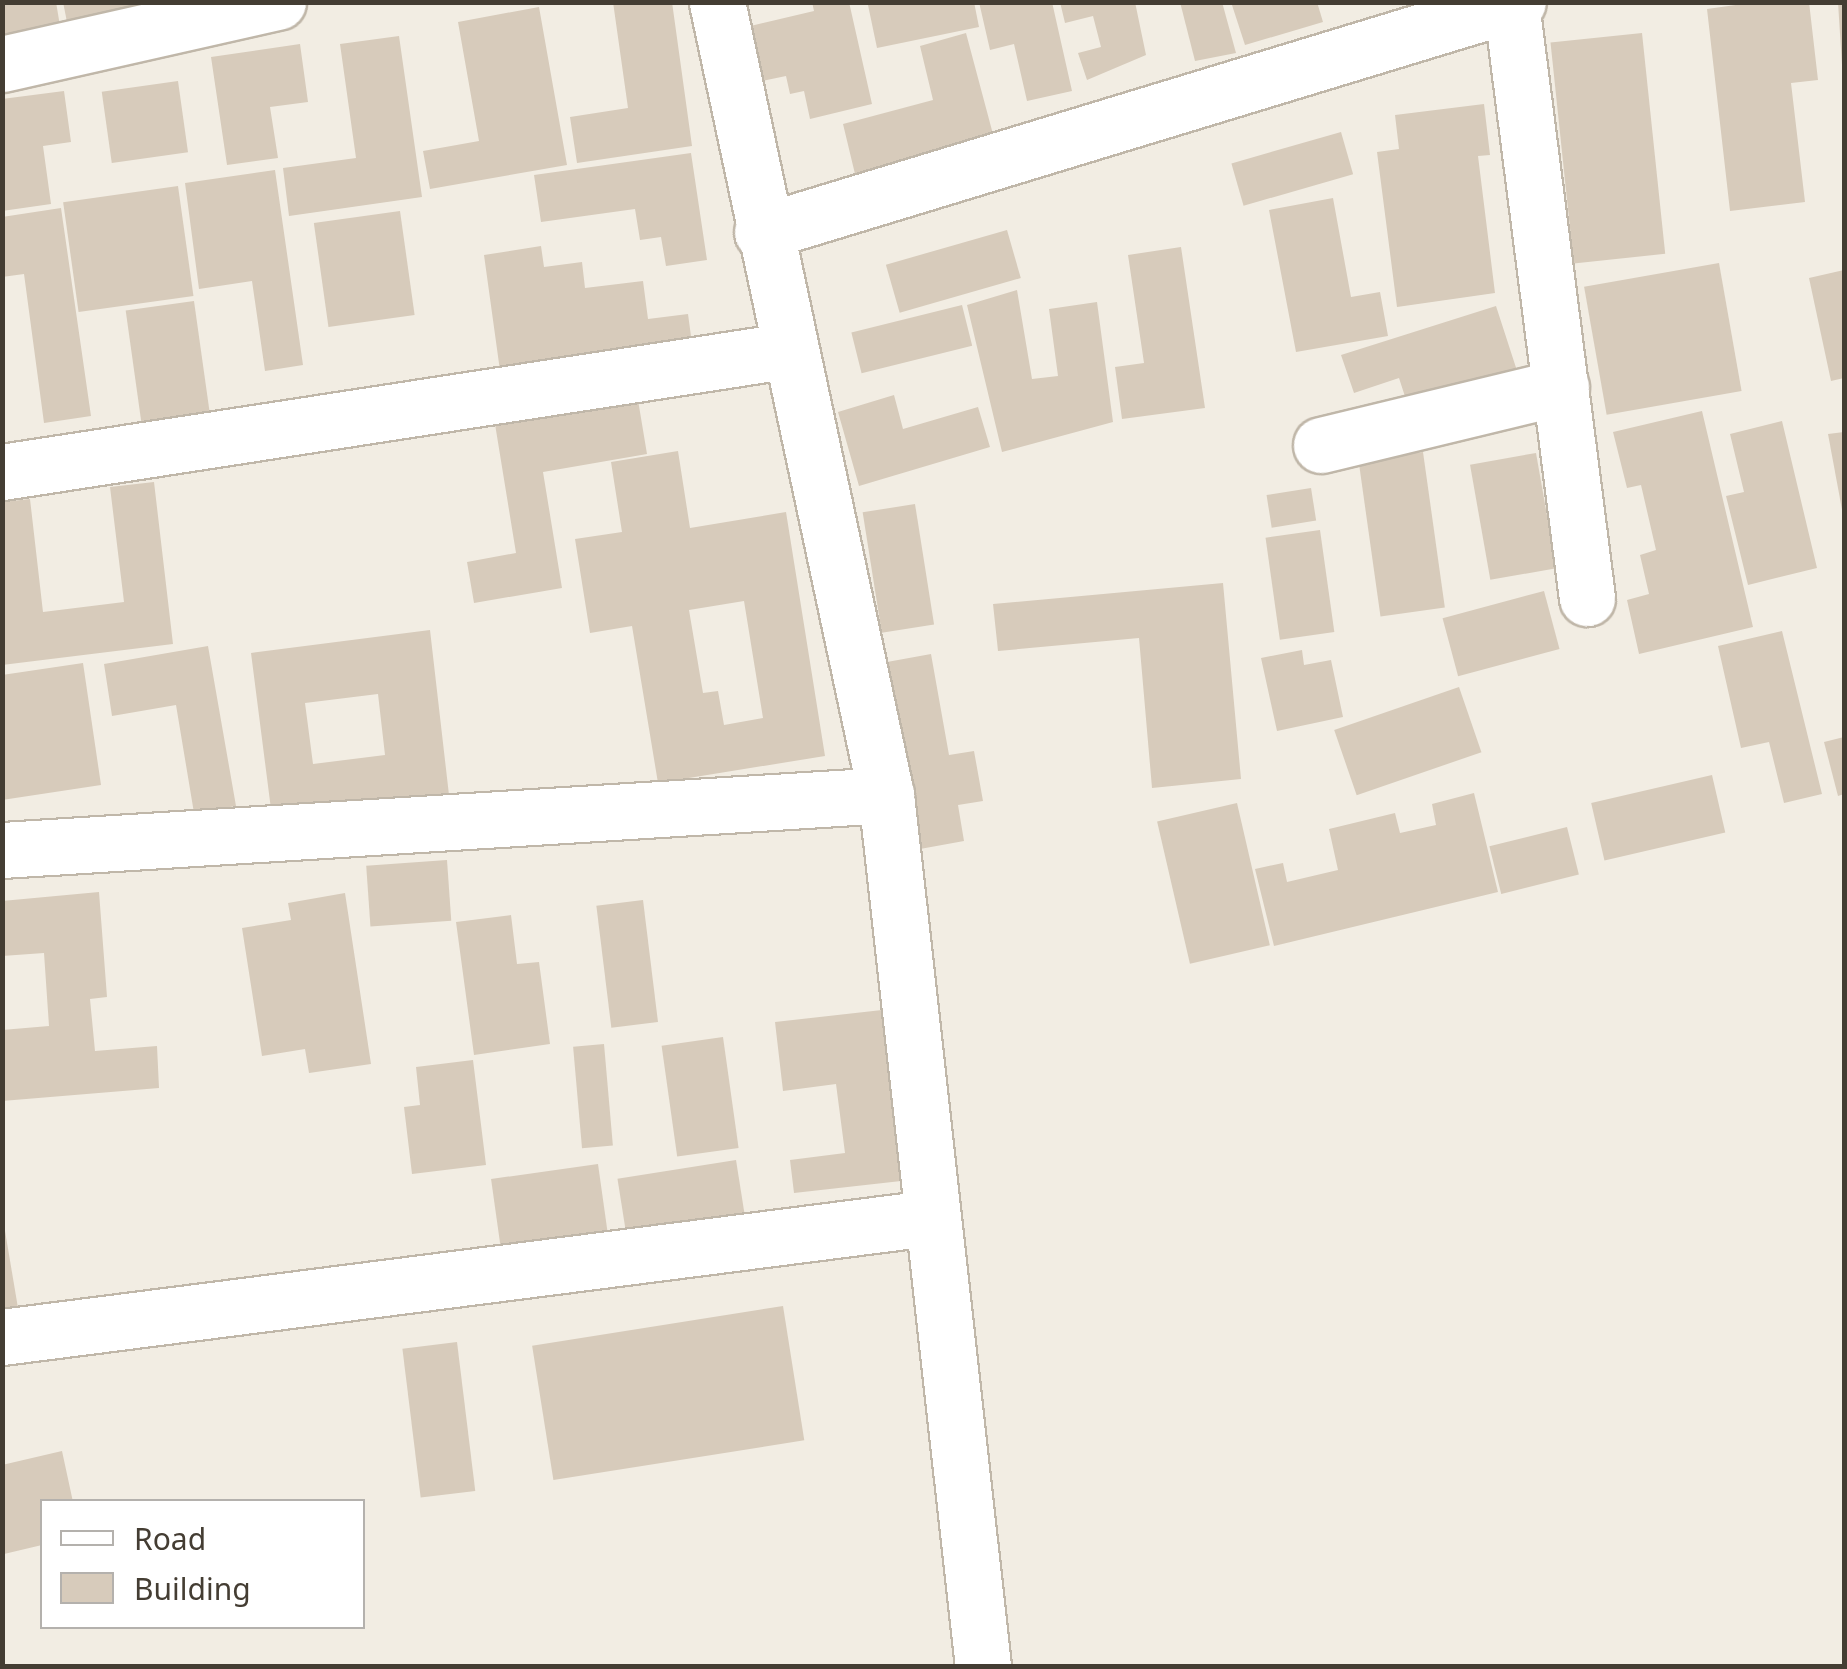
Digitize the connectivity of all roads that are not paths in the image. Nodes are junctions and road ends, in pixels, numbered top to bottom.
1 (278, 2) edge
2 (717, 2) edge
3 (1515, 4) edge
4 (2, 64) edge
5 (762, 232) junction
6 (791, 350) junction
7 (1560, 387) junction
8 (1321, 445) dead end
9 (2, 472) edge
10 (1587, 598) dead end
11 (886, 795) junction
12 (2, 850) edge
13 (929, 1218) junction
14 (2, 1337) edge
15 (983, 1666) edge

1 - 4 street
2 - 5 street
3 - 5 street
3 - 7 street
5 - 6 street
6 - 9 street
6 - 11 street
7 - 8 street
7 - 10 street
11 - 12 street
11 - 13 street
13 - 14 street
13 - 15 street

